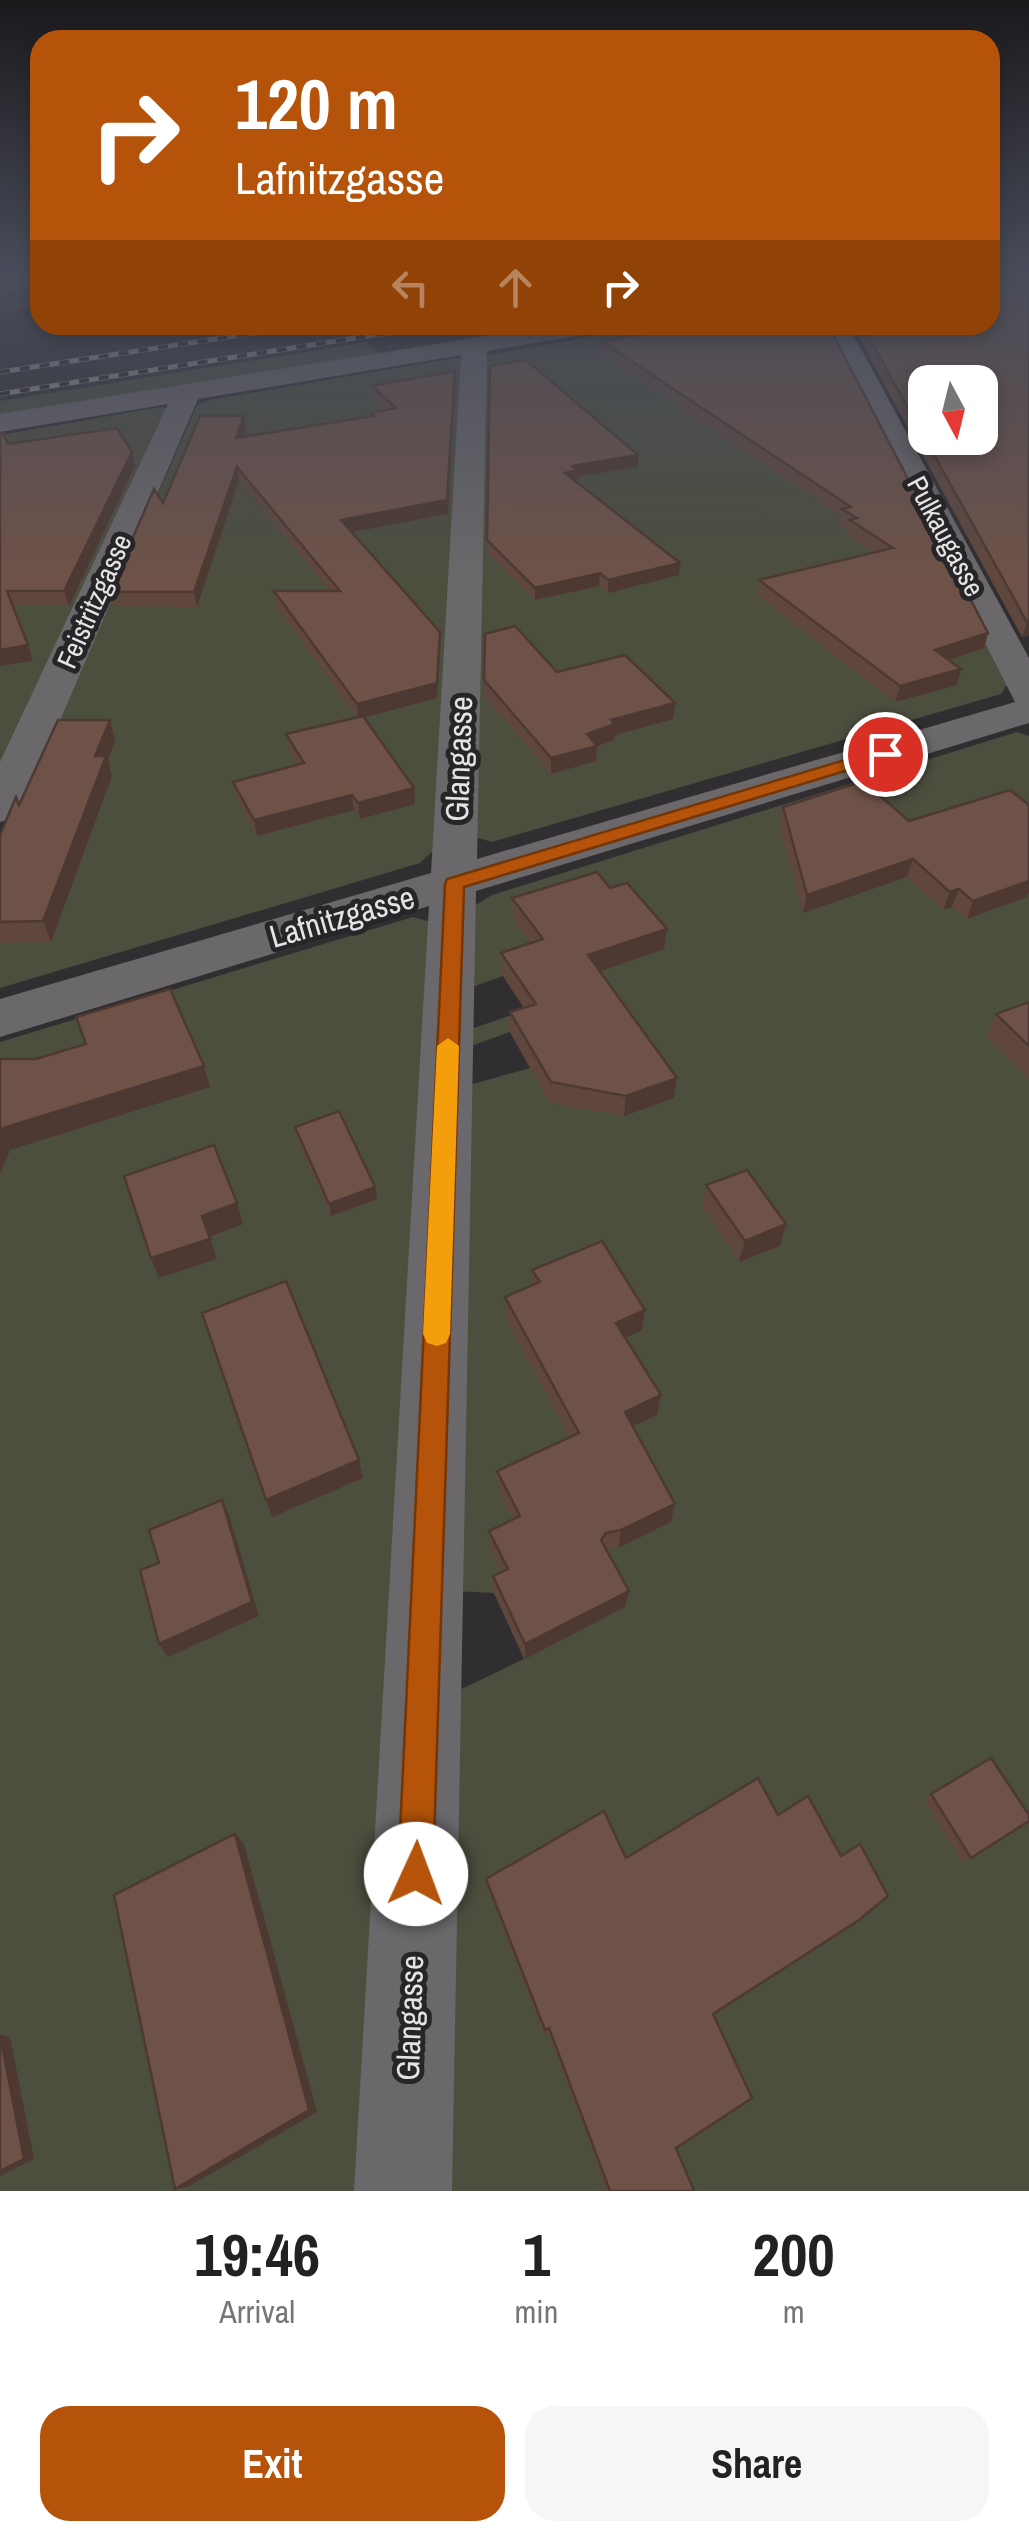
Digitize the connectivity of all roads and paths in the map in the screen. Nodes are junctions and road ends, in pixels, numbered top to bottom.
1 (316, 371) edge
2 (473, 371) edge
3 (860, 371) edge
4 (187, 392) junction
5 (0, 424) edge
6 (1029, 694) edge
7 (1029, 710) edge
8 (0, 809) edge
9 (454, 884) junction
10 (0, 1018) edge
11 (404, 2191) edge

1 - 4 street
2 - 9 street, Glangasse
3 - 6 street, Pulkaugasse
4 - 5 street
4 - 8 street, Feistritzgasse
7 - 9 street, Lafnitzgasse
9 - 10 street, Lafnitzgasse
9 - 11 street, Glangasse

